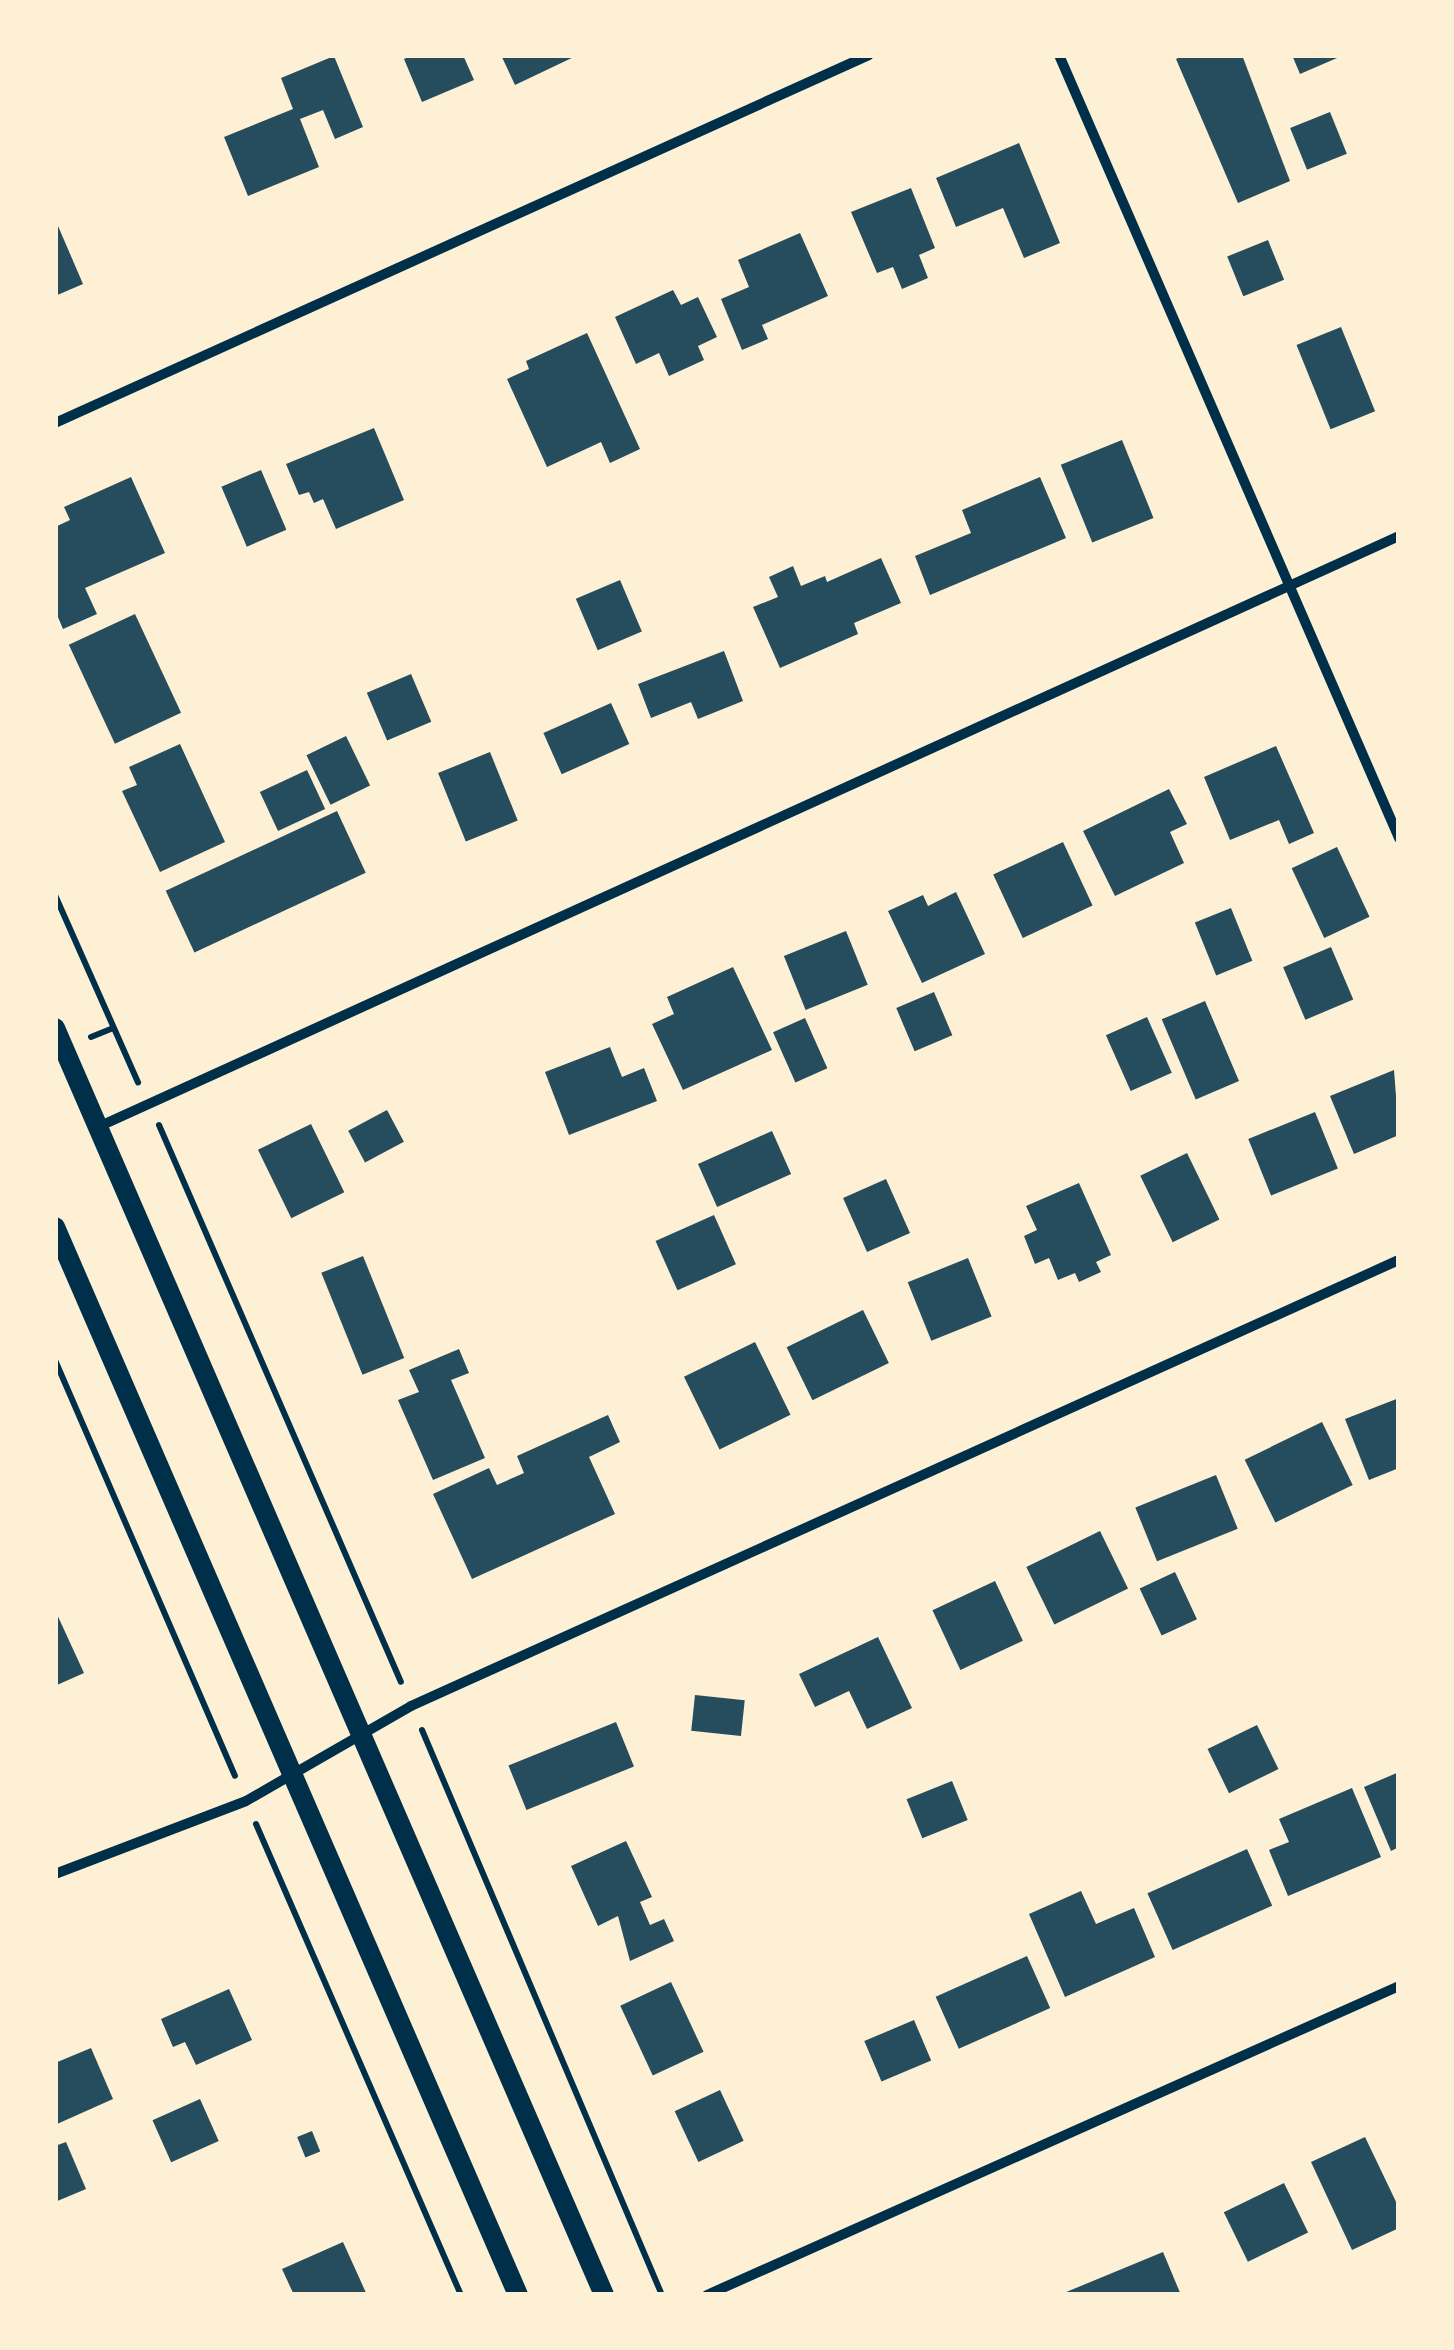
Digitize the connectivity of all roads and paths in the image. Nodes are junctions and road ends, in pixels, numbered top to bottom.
1 (869, 55) edge
2 (1058, 55) edge
3 (55, 423) edge
4 (1399, 536) edge
5 (1289, 585) junction
6 (1399, 838) edge
7 (55, 895) edge
8 (55, 1028) edge
9 (150, 1104) junction
10 (98, 1127) junction
11 (55, 1227) edge
12 (1399, 1260) edge
13 (364, 1734) junction
14 (292, 1774) junction
15 (55, 1874) edge
16 (1399, 1986) edge
17 (518, 2295) edge
18 (604, 2295) edge
19 (707, 2295) edge

1 - 3 street
2 - 5 street
4 - 5 street
5 - 6 street
5 - 9 street
7 - 9 path
8 - 10 main road
9 - 10 street
10 - 13 main road
11 - 14 main road
12 - 13 street
13 - 14 street
13 - 18 main road
14 - 15 street
14 - 17 main road
16 - 19 street

